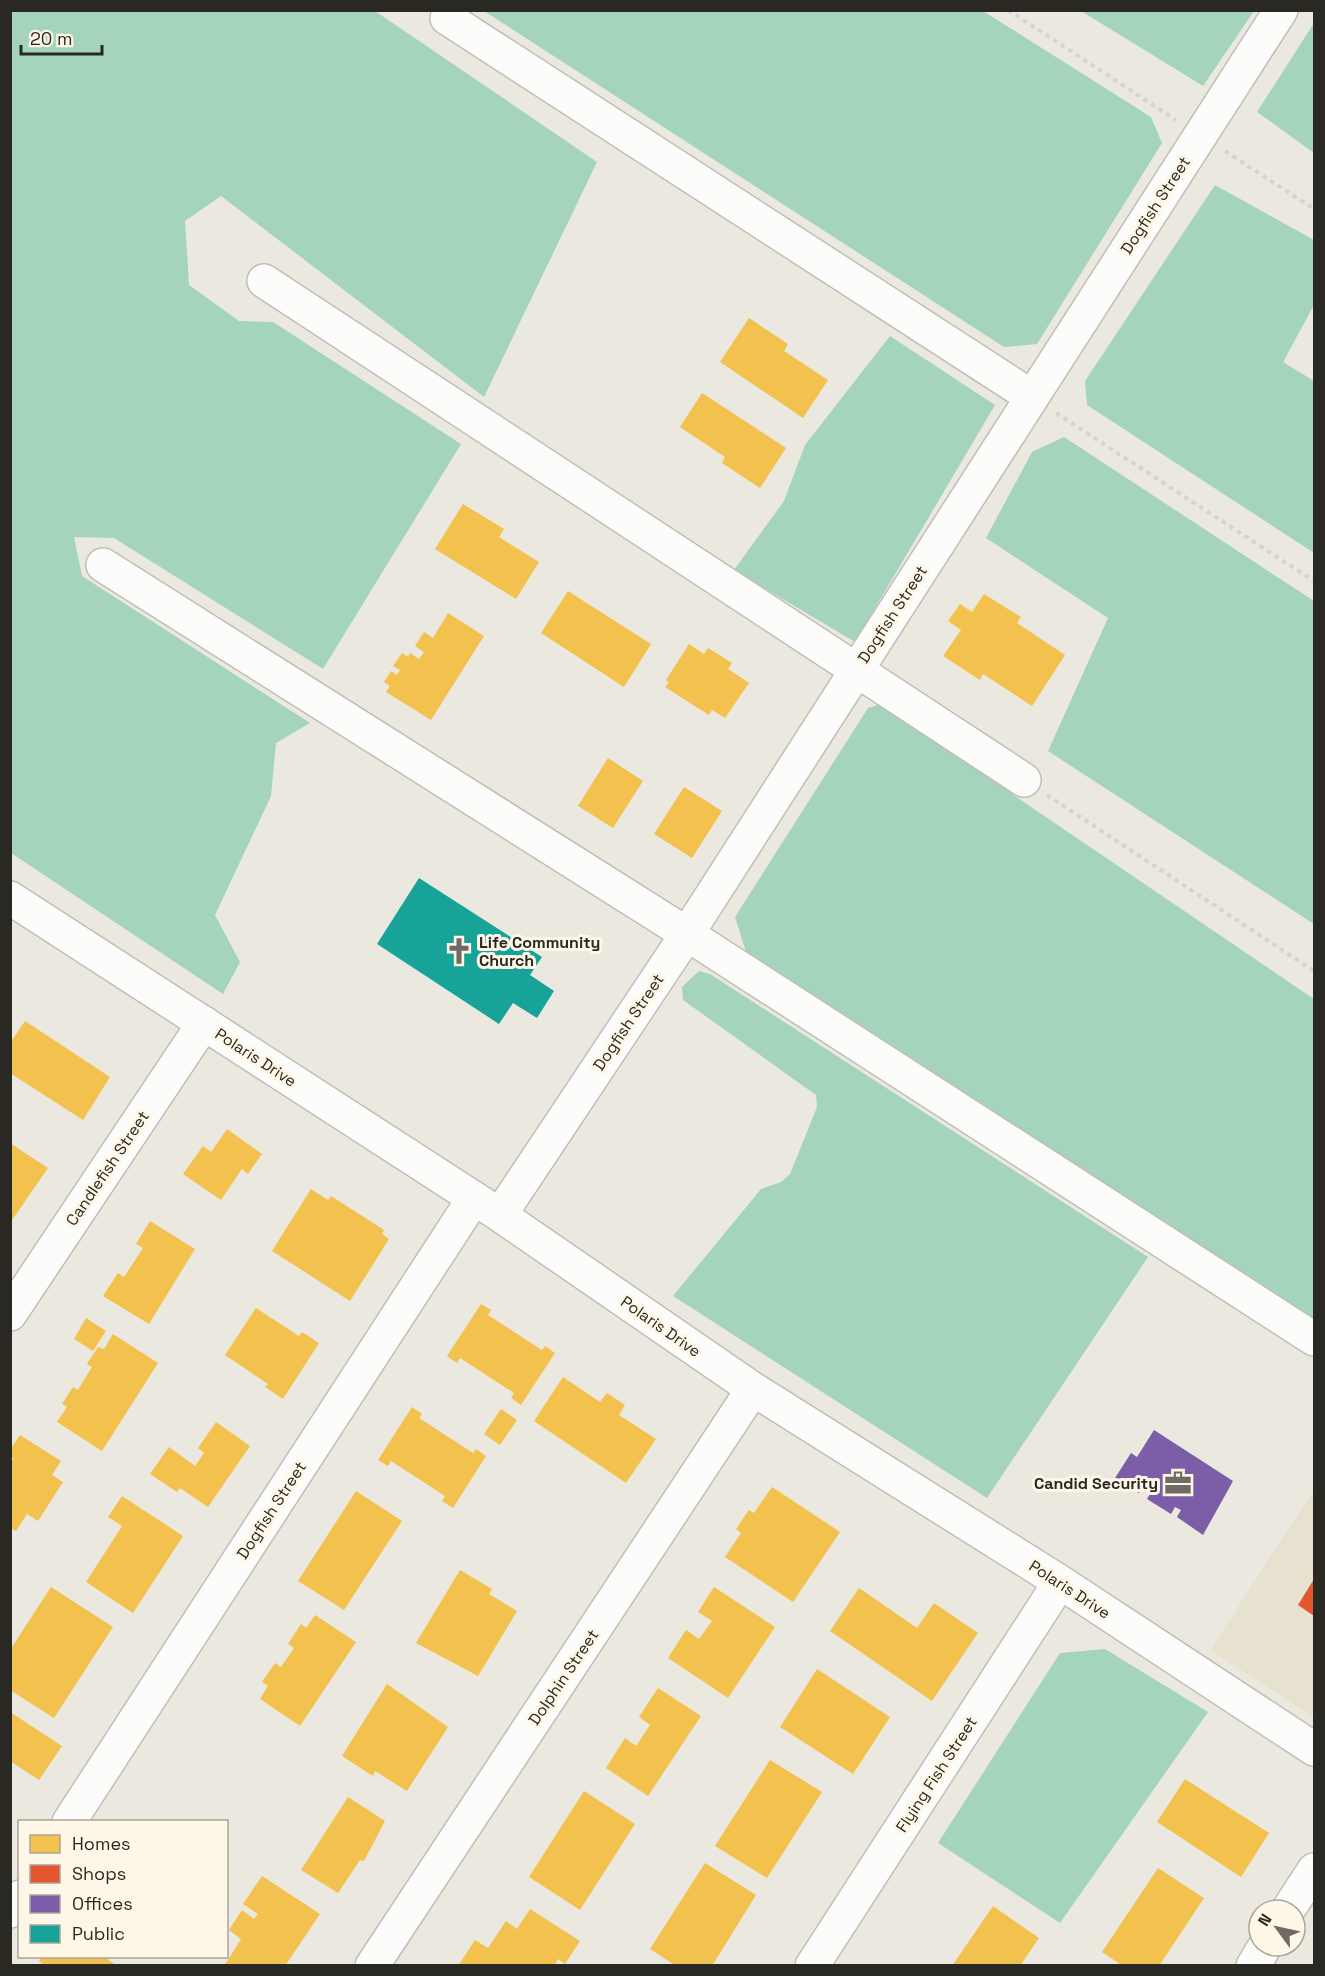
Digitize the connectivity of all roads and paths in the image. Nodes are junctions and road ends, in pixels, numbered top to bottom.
1 (1008, 10) edge
2 (1281, 10) edge
3 (447, 18) dead end
4 (1200, 136) junction
5 (1314, 209) edge
6 (264, 281) dead end
7 (1032, 398) junction
8 (103, 565) dead end
9 (1314, 581) edge
10 (856, 670) junction
11 (1024, 780) joint
12 (10, 898) edge
13 (687, 934) junction
14 (1314, 971) edge
15 (204, 1023) junction
16 (487, 1206) junction
17 (10, 1314) edge
18 (1314, 1339) edge
19 (753, 1389) junction
20 (1060, 1582) junction
21 (1314, 1749) edge
22 (70, 1820) edge
23 (1314, 1870) edge
24 (1296, 1898) edge
25 (372, 1965) edge
26 (812, 1965) edge

1 - 4 path
2 - 4 street, Dogfish Street
3 - 7 street
4 - 5 path
4 - 7 street, Dogfish Street
6 - 10 street
7 - 9 path
7 - 10 street, Dogfish Street
8 - 13 street
10 - 11 street
10 - 13 street, Dogfish Street
11 - 14 path
12 - 15 street, Polaris Drive
13 - 16 street, Dogfish Street
13 - 18 street
15 - 16 street, Polaris Drive
15 - 17 street, Candlefish Street
16 - 19 street, Polaris Drive
16 - 22 street, Dogfish Street
19 - 20 street, Polaris Drive
19 - 25 street, Dolphin Street
20 - 21 street, Polaris Drive
20 - 26 street, Flying Fish Street
23 - 24 street

